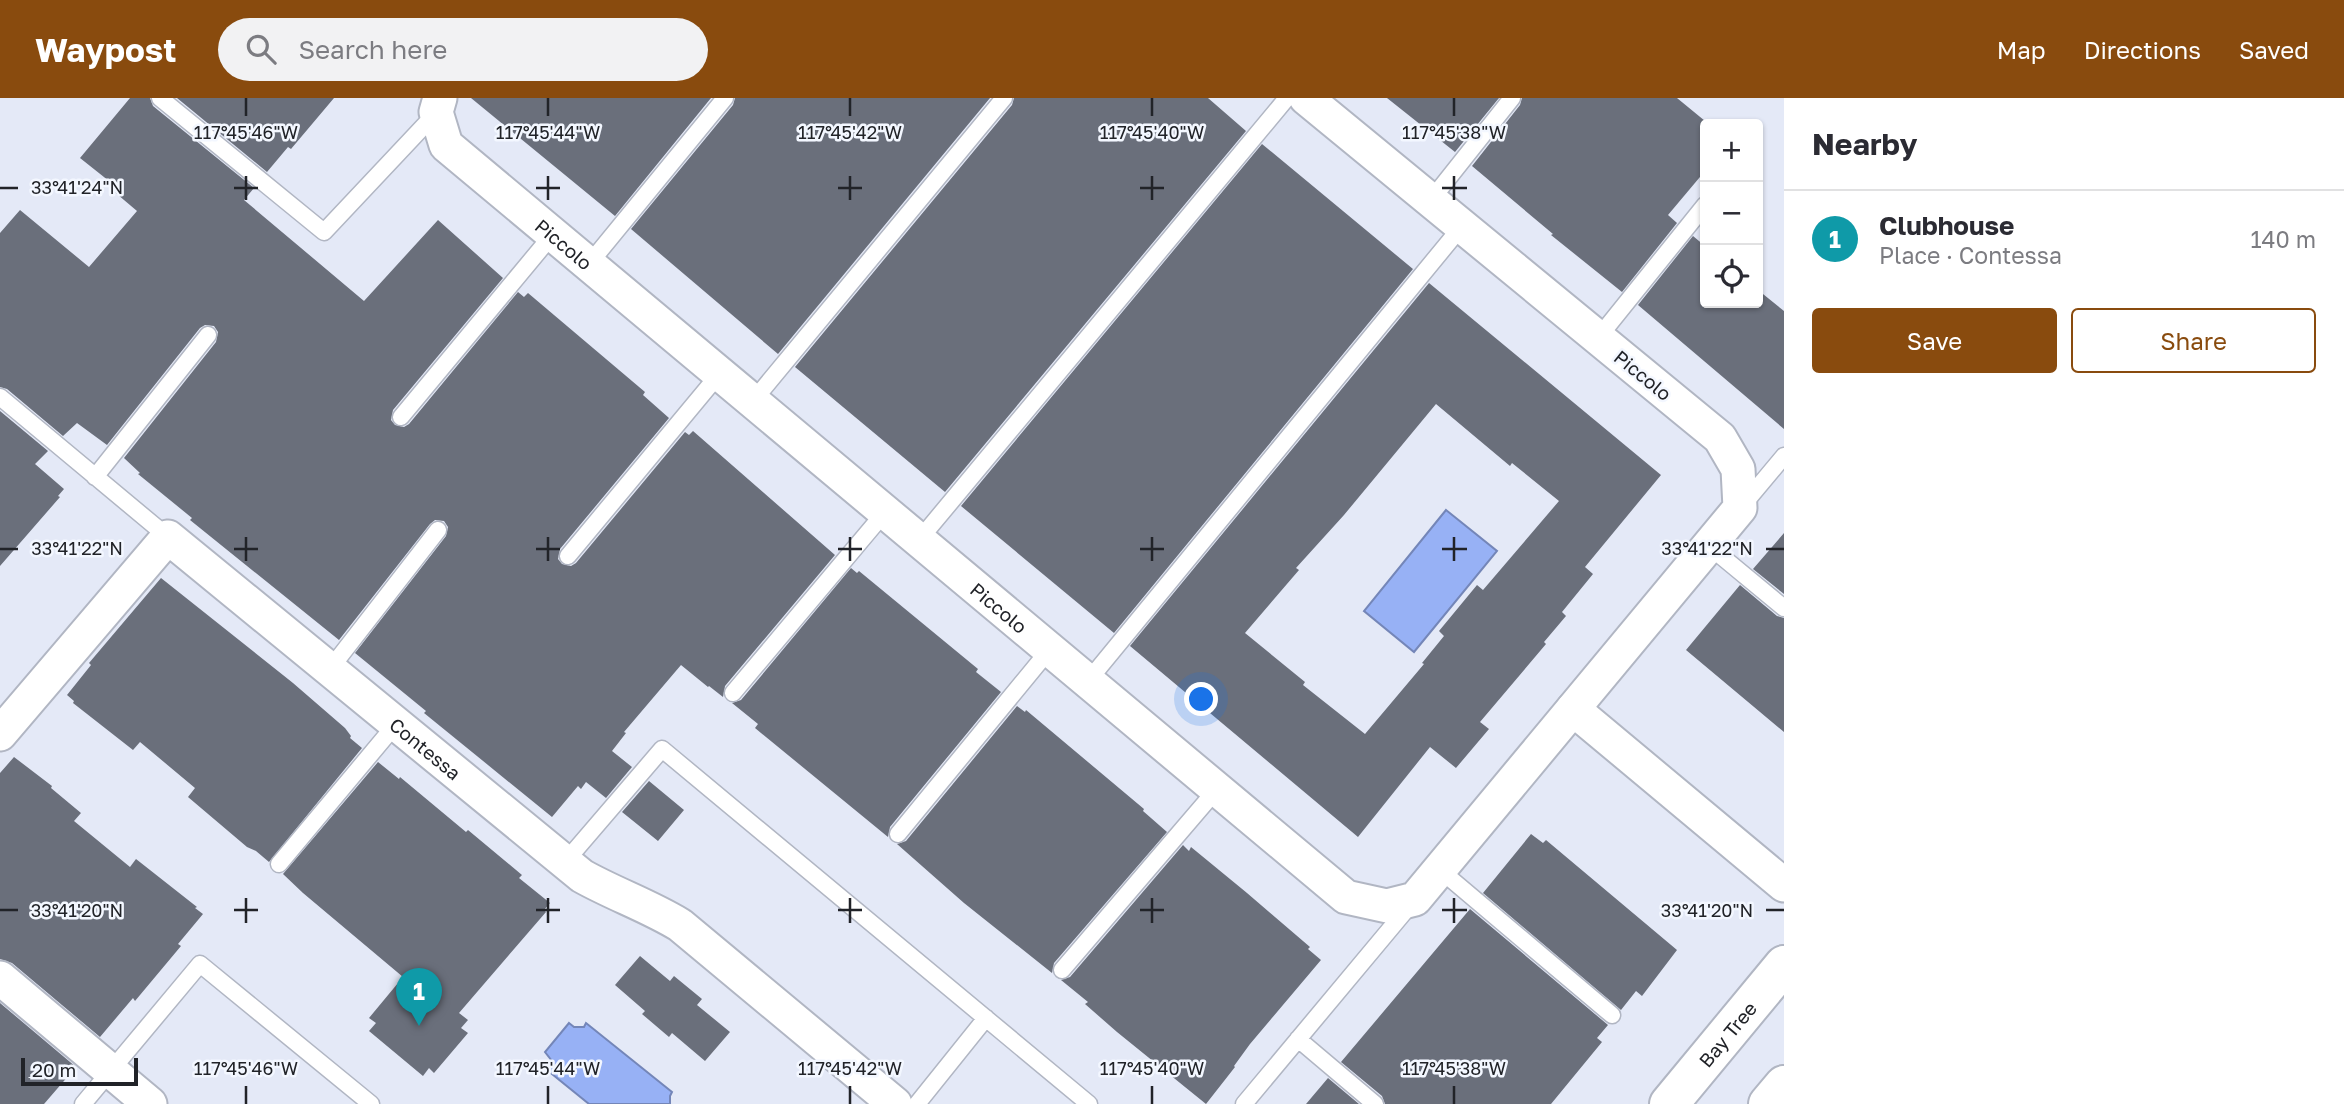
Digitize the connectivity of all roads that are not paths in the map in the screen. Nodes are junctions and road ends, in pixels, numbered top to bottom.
1 (160, 98) edge
2 (725, 98) edge
3 (1004, 98) edge
4 (1287, 98) edge
5 (1307, 98) edge
6 (1512, 98) edge
7 (438, 105) edge
8 (1431, 200) junction
9 (1700, 211) edge
10 (1462, 226) junction
11 (553, 234) junction
12 (589, 264) junction
13 (208, 335) dead end
14 (1598, 338) junction
15 (720, 373) junction
16 (0, 397) edge
17 (753, 401) junction
18 (401, 417) dead end
19 (1784, 456) edge
20 (95, 477) junction
21 (1740, 509) junction
22 (885, 512) junction
23 (438, 530) dead end
24 (168, 537) junction
25 (919, 540) junction
26 (1709, 545) junction
27 (568, 556) dead end
28 (1784, 608) edge
29 (1049, 649) junction
30 (330, 669) junction
31 (1088, 681) junction
32 (733, 693) dead end
33 (1573, 709) junction
34 (396, 724) junction
35 (0, 734) edge
36 (1217, 789) junction
37 (898, 834) dead end
38 (565, 862) junction
39 (279, 864) dead end
40 (1439, 869) junction
41 (1784, 885) edge
42 (1415, 899) junction
43 (1784, 965) edge
44 (1062, 970) dead end
45 (0, 978) edge
46 (1612, 1015) dead end
47 (986, 1018) junction
48 (1298, 1039) junction
49 (111, 1071) junction
50 (1784, 1085) edge
51 (83, 1104) edge
52 (150, 1104) edge
53 (371, 1104) edge
54 (895, 1104) edge
55 (917, 1104) edge
56 (1089, 1104) edge
57 (1244, 1104) edge
58 (1375, 1104) edge
59 (1669, 1104) edge
60 (1768, 1104) edge

1 - 7 lane
2 - 12 lane
3 - 17 lane
4 - 25 lane
5 - 8 street, Piccolo
6 - 8 lane
7 - 11 street, Piccolo
8 - 10 street, Piccolo
9 - 14 lane
10 - 14 street, Piccolo
10 - 31 lane
11 - 12 street, Piccolo
11 - 18 lane
12 - 15 street, Piccolo
13 - 20 lane
14 - 21 street, Piccolo
15 - 17 street, Piccolo
15 - 27 lane
16 - 20 lane
17 - 22 street, Piccolo
19 - 21 lane
20 - 24 lane
21 - 26 street
22 - 25 street, Piccolo
22 - 32 lane
23 - 30 lane
24 - 30 street, Contessa
24 - 35 street
25 - 29 street, Piccolo
26 - 28 lane
26 - 33 street
29 - 31 street, Piccolo
29 - 37 lane
30 - 34 street, Contessa
31 - 36 street, Piccolo
33 - 40 street
33 - 41 street
34 - 38 street, Contessa
34 - 39 lane
36 - 42 street, Piccolo
36 - 44 lane
38 - 47 lane
38 - 54 street, Contessa
40 - 42 street
40 - 46 lane
42 - 48 lane
43 - 59 street, Bay Tree
45 - 49 street
47 - 55 lane
47 - 56 lane
48 - 57 lane
48 - 58 lane
49 - 51 lane
49 - 52 street
49 - 53 lane
50 - 60 street

